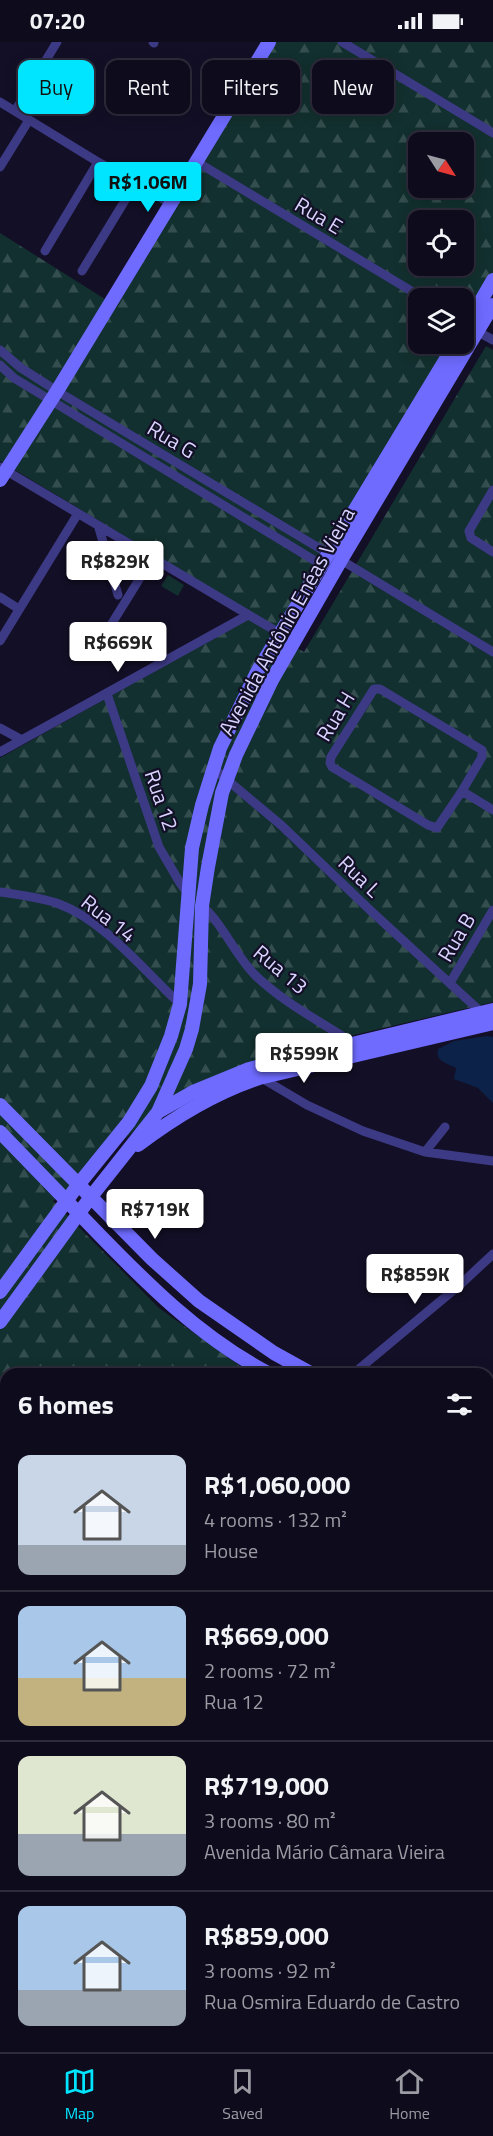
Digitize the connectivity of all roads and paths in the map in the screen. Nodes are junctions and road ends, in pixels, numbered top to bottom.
1 (57, 42) edge
2 (269, 42) edge
3 (342, 42) edge
4 (0, 102) edge
5 (15, 111) junction
6 (29, 120) junction
7 (493, 133) edge
8 (98, 162) junction
9 (196, 162) junction
10 (0, 167) edge
11 (135, 184) junction
12 (172, 204) junction
13 (45, 251) dead end
14 (82, 271) dead end
15 (493, 280) edge
16 (408, 289) edge
17 (493, 305) edge
18 (474, 316) edge
19 (474, 322) edge
20 (474, 330) edge
21 (493, 340) edge
22 (0, 350) edge
23 (449, 354) edge
24 (452, 354) edge
25 (0, 365) edge
26 (55, 396) junction
27 (2, 473) edge
28 (493, 490) edge
29 (77, 515) junction
30 (99, 528) junction
31 (493, 552) edge
32 (153, 557) junction
33 (331, 560) junction
34 (118, 595) dead end
35 (0, 597) edge
36 (20, 609) junction
37 (248, 615) junction
38 (110, 626) junction
39 (281, 634) junction
40 (0, 641) edge
41 (101, 641) dead end
42 (153, 650) dead end
43 (493, 652) edge
44 (107, 694) junction
45 (0, 728) edge
46 (21, 740) junction
47 (0, 752) edge
48 (213, 768) junction
49 (226, 778) junction
50 (462, 791) junction
51 (493, 810) edge
52 (0, 892) edge
53 (187, 894) junction
54 (202, 906) junction
55 (493, 910) edge
56 (450, 983) junction
57 (180, 1004) junction
58 (487, 1011) edge
59 (493, 1023) edge
60 (352, 1042) junction
61 (254, 1073) junction
62 (0, 1105) edge
63 (158, 1112) junction
64 (445, 1128) dead end
65 (0, 1132) edge
66 (425, 1152) junction
67 (120, 1160) junction
68 (493, 1161) edge
69 (78, 1185) junction
70 (90, 1198) junction
71 (68, 1202) junction
72 (80, 1214) junction
73 (493, 1254) edge
74 (0, 1292) edge
75 (0, 1322) edge
76 (261, 1368) edge
77 (301, 1368) edge
78 (360, 1368) edge

1 - 5 street
2 - 9 street
3 - 7 street
4 - 5 street
5 - 6 street
6 - 8 street
6 - 10 street
8 - 11 street
8 - 13 street
9 - 12 street
9 - 16 street, Rua E
11 - 12 street
11 - 14 street
12 - 26 street
15 - 18 street, Avenida Antônio Enéas Vieira
17 - 19 street, Avenida Antônio Enéas Vieira
20 - 21 street
22 - 26 street, Rua G
23 - 33 street, Avenida Antônio Enéas Vieira
24 - 33 street, Avenida Antônio Enéas Vieira
25 - 26 street, Rua G
26 - 27 street
26 - 33 street, Rua G
27 - 29 street
28 - 31 street
29 - 30 street
29 - 36 street
30 - 32 street
30 - 34 street
32 - 37 street
32 - 38 street
33 - 39 street, Avenida Antônio Enéas Vieira
33 - 43 street, Rua G
33 - 49 street, Avenida Antônio Enéas Vieira
35 - 36 street
36 - 40 street
37 - 39 street
37 - 44 street
38 - 41 street
38 - 42 street
39 - 48 street, Avenida Antônio Enéas Vieira
44 - 46 street
44 - 53 street, Rua 12
45 - 46 street
46 - 47 street
48 - 49 street, Rua L
48 - 53 street, Avenida Antônio Enéas Vieira
49 - 54 street, Avenida Antônio Enéas Vieira
49 - 56 street, Rua L
50 - 50 street, Rua H
50 - 51 street
52 - 57 street, Rua 14
53 - 54 street, Rua 12
53 - 57 street, Avenida Antônio Enéas Vieira
54 - 60 street, Rua 13
54 - 63 street, Avenida Antônio Enéas Vieira
55 - 56 street, Rua B
56 - 58 street, Rua L
57 - 69 street, Avenida Antônio Enéas Vieira
58 - 60 street
59 - 61 street
60 - 61 street
61 - 63 street
61 - 66 street
61 - 67 street
62 - 69 street
63 - 67 street, Avenida Antônio Enéas Vieira
64 - 66 street
65 - 71 street
66 - 68 street
67 - 70 street, Avenida Antônio Enéas Vieira
69 - 70 street
69 - 71 street, Avenida Antônio Enéas Vieira
70 - 72 street, Avenida Antônio Enéas Vieira
70 - 77 street
71 - 72 street
71 - 74 street, Avenida Antônio Enéas Vieira
72 - 75 street, Avenida Antônio Enéas Vieira
72 - 76 street
73 - 78 street

